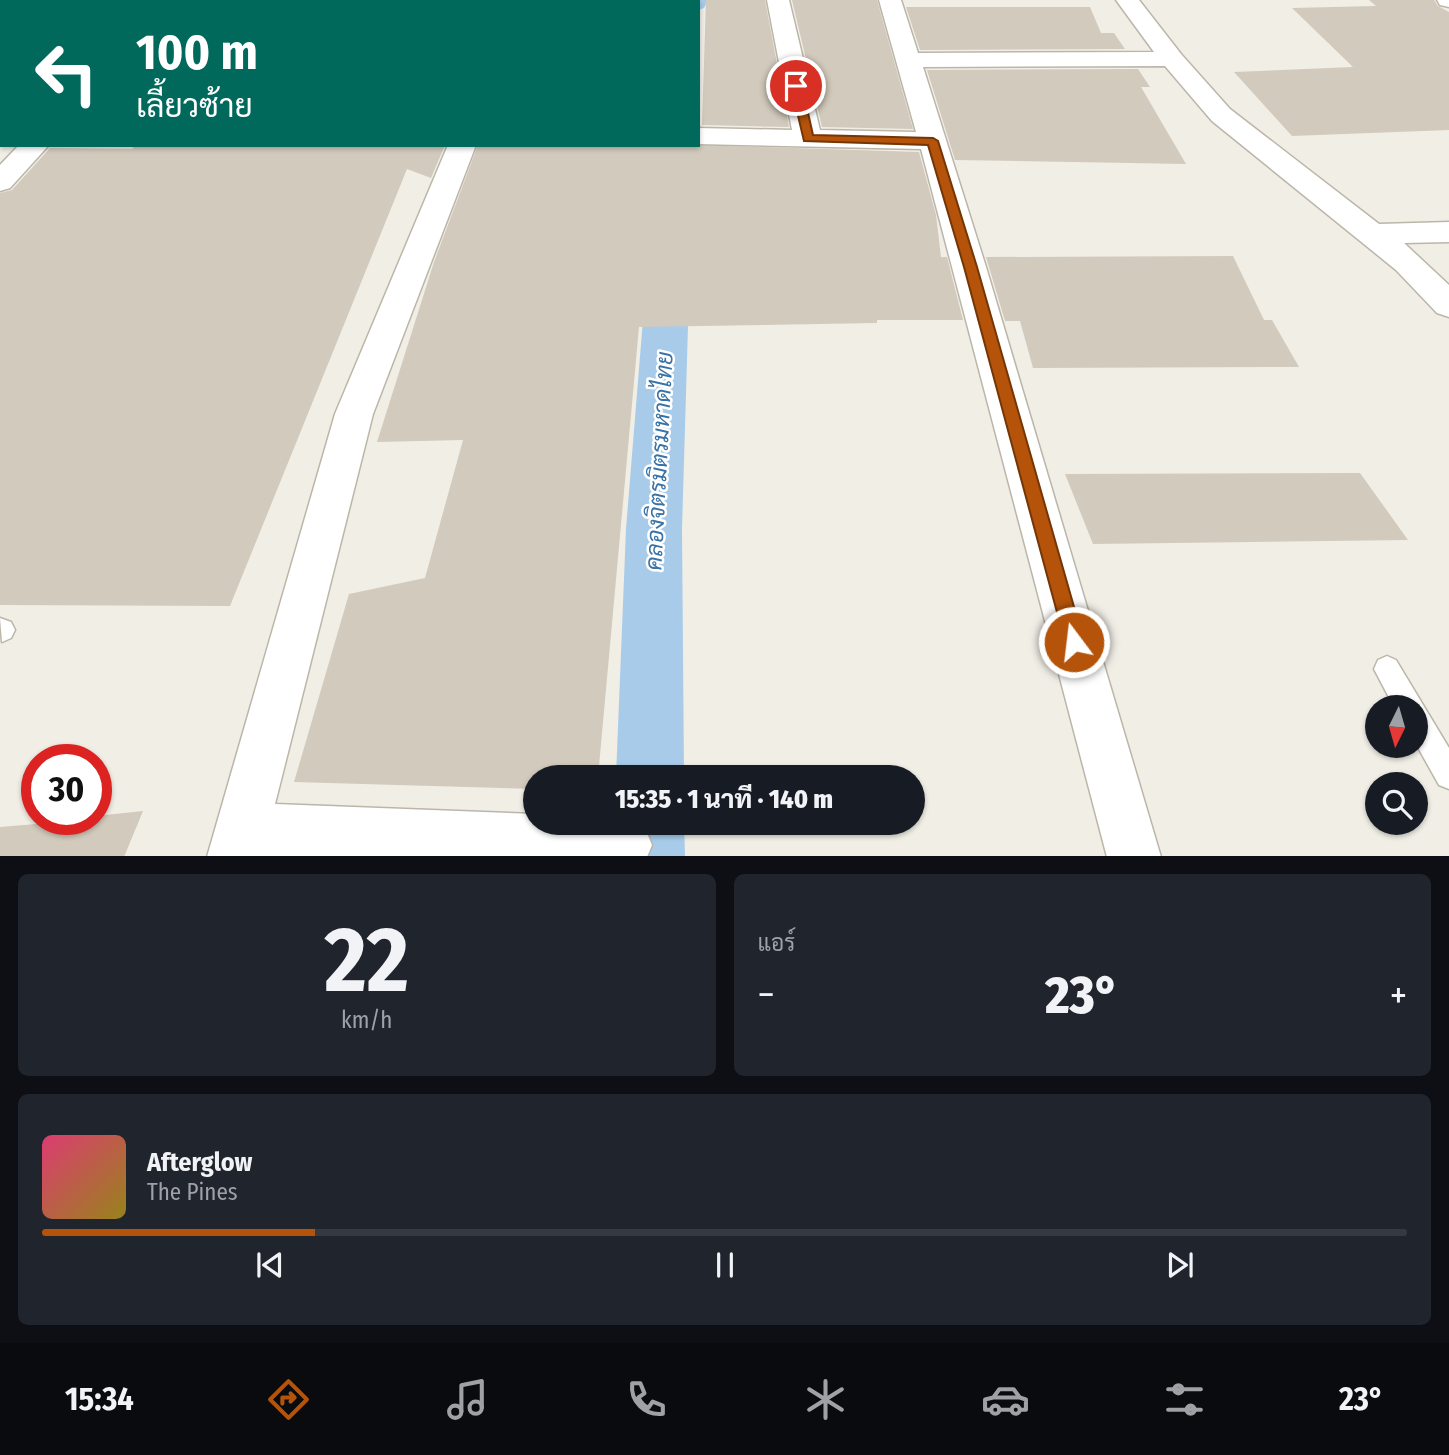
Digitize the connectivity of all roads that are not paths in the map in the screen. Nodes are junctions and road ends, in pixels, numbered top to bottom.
1 (778, 0) edge
2 (890, 0) edge
3 (1127, 0) edge
4 (1172, 59) junction
5 (908, 60) junction
6 (700, 136) edge
7 (808, 139) junction
8 (933, 141) junction
9 (33, 147) edge
10 (461, 147) edge
11 (5, 171) edge
12 (1449, 232) edge
13 (1372, 234) junction
14 (1449, 305) edge
15 (1387, 669) dead end
16 (1402, 695) edge
17 (1428, 739) edge
18 (1449, 775) edge
19 (238, 843) edge
20 (625, 845) dead end
21 (1134, 856) edge

1 - 7 street
2 - 5 street
3 - 4 street
4 - 5 street
4 - 13 street
5 - 8 street
6 - 7 street
7 - 8 street
8 - 21 street
9 - 11 street
10 - 19 street
12 - 13 street
13 - 14 street
15 - 16 lane
17 - 18 lane
19 - 20 street

